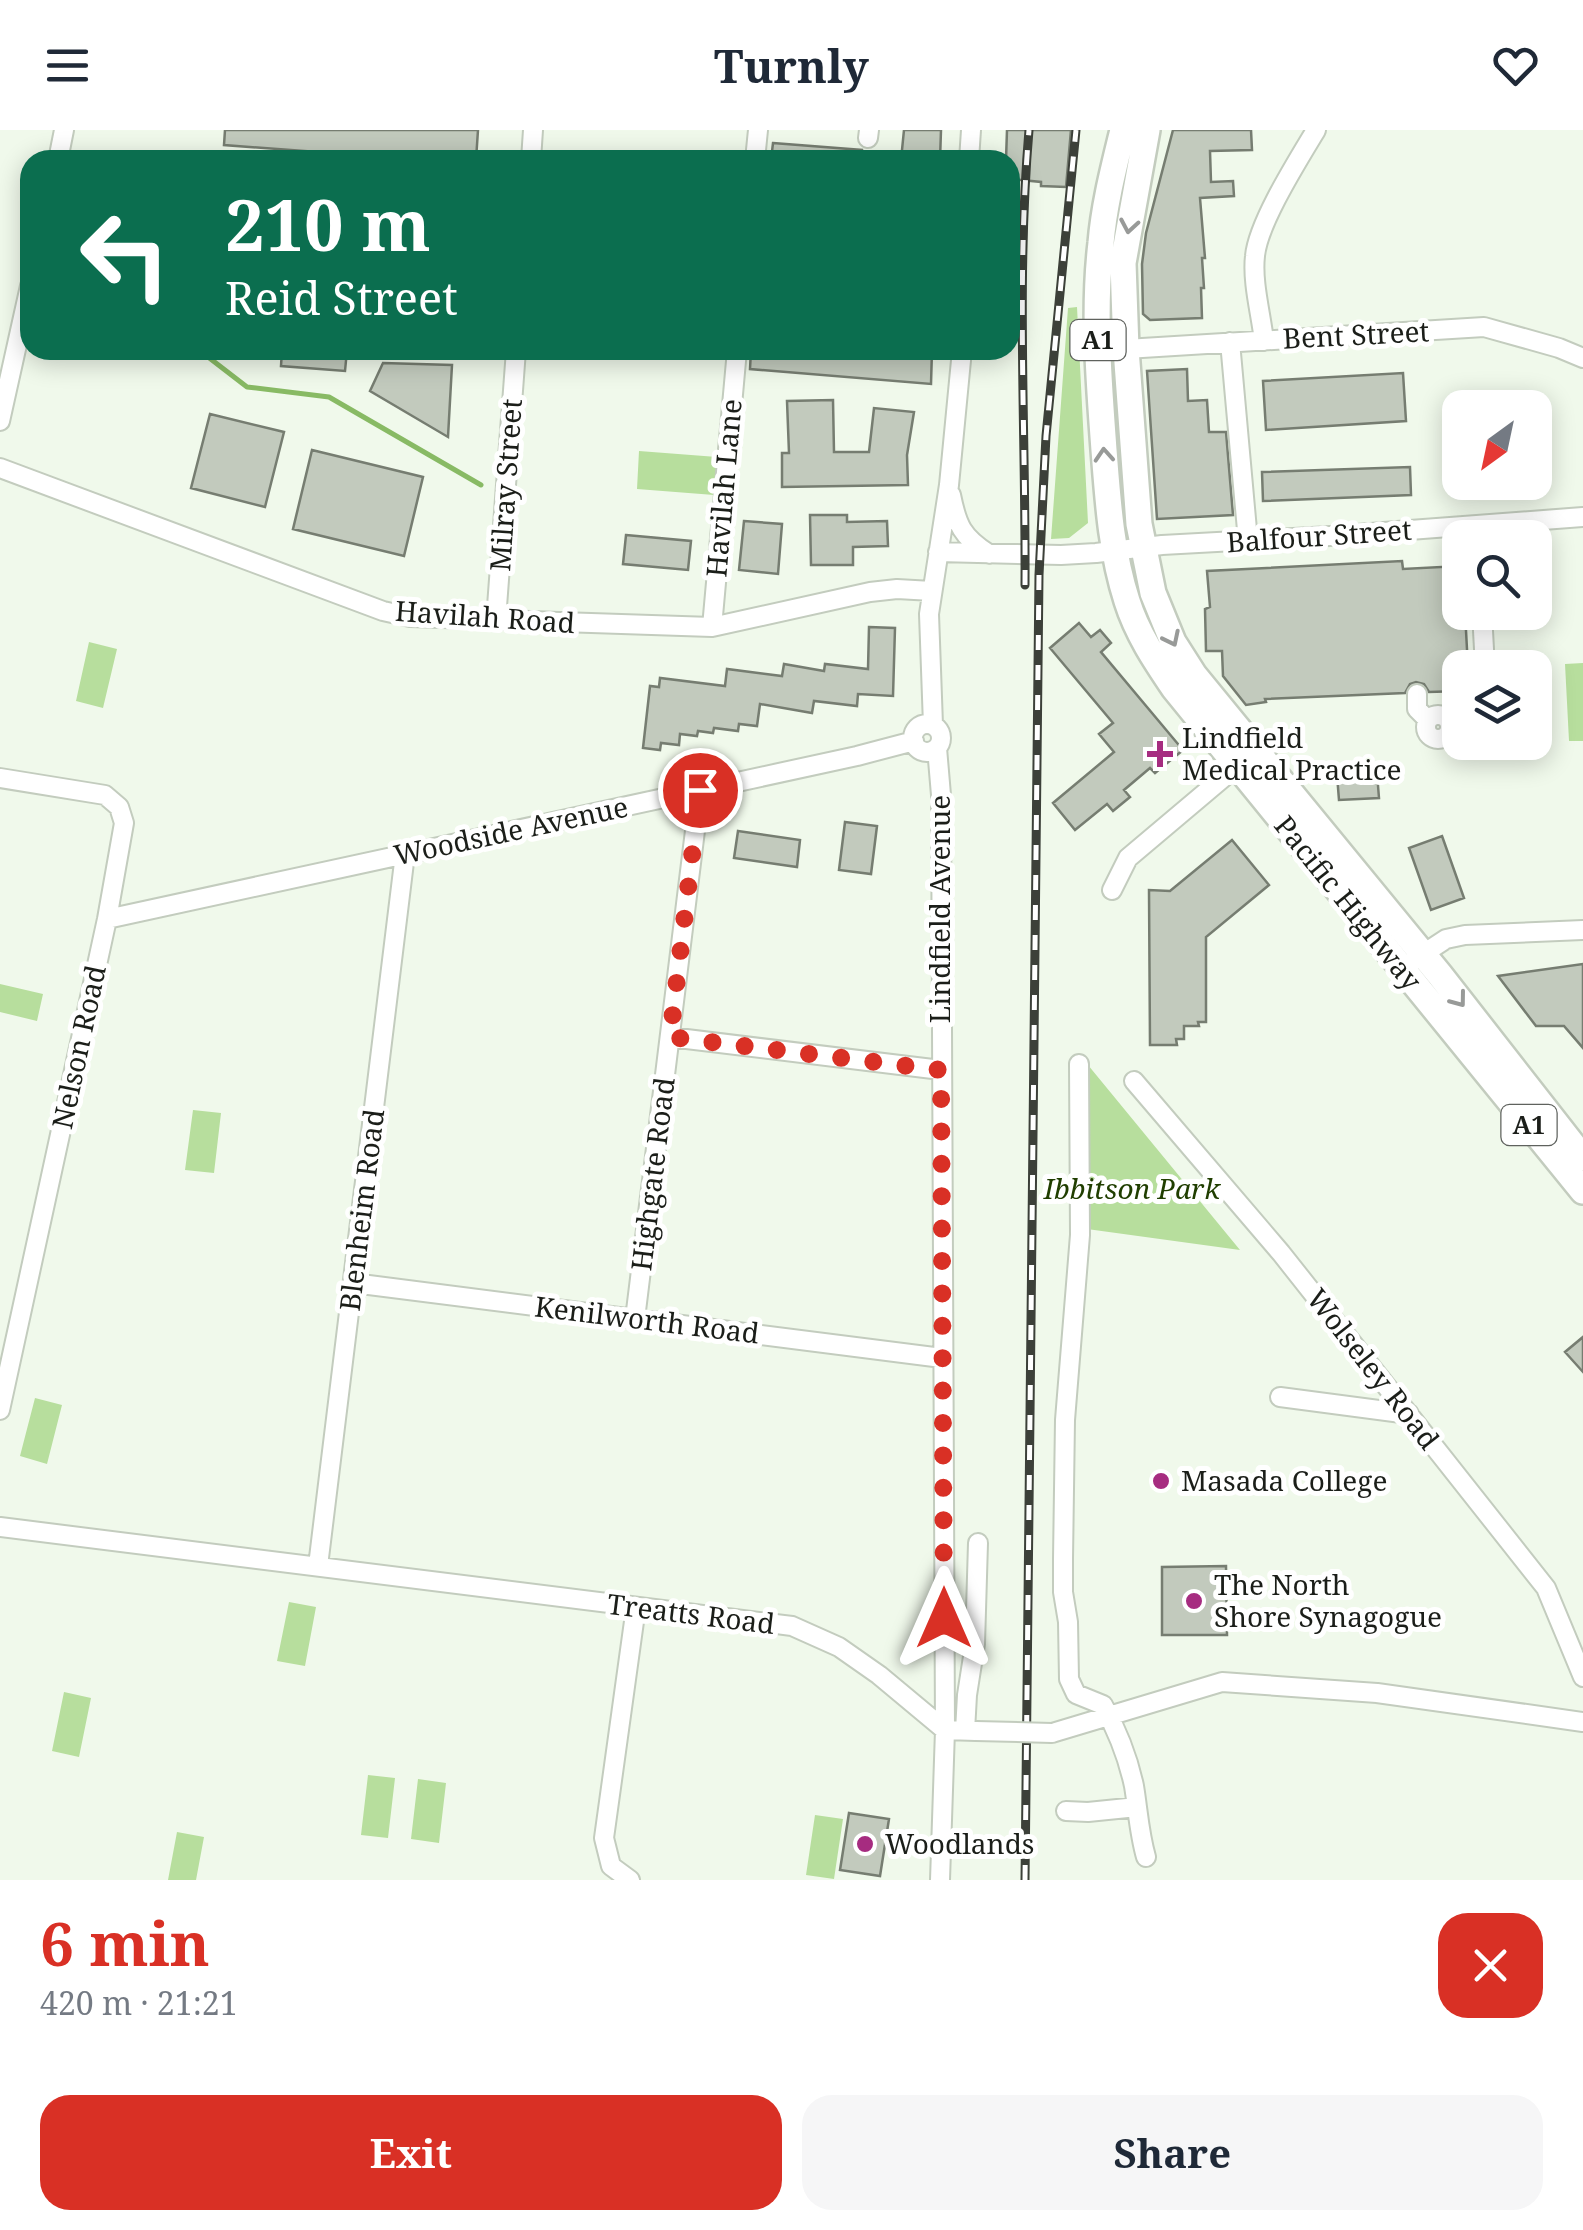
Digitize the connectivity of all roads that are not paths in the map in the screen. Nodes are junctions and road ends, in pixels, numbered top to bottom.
1 (1122, 130) edge
2 (1148, 130) edge
3 (1316, 130) edge
4 (20, 331) edge
5 (1264, 340) junction
6 (1230, 342) junction
7 (1126, 349) junction
8 (1583, 358) edge
9 (515, 360) edge
10 (735, 360) edge
11 (961, 360) edge
12 (0, 421) edge
13 (0, 468) edge
14 (949, 485) junction
15 (1583, 517) edge
16 (1552, 521) edge
17 (1442, 533) edge
18 (1248, 541) junction
19 (1142, 547) junction
20 (1114, 551) junction
21 (938, 552) junction
22 (990, 554) junction
23 (932, 592) junction
24 (496, 620) junction
25 (712, 627) junction
26 (1417, 694) dead end
27 (932, 724) junction
28 (1442, 738) edge
29 (914, 741) junction
30 (937, 748) junction
31 (1238, 766) junction
32 (0, 778) edge
33 (700, 790) junction
34 (405, 854) junction
35 (1112, 890) dead end
36 (107, 919) junction
37 (1583, 930) edge
38 (1412, 961) junction
39 (670, 1037) junction
40 (1079, 1064) dead end
41 (941, 1070) junction
42 (1134, 1080) dead end
43 (1583, 1158) edge
44 (1583, 1191) edge
45 (353, 1283) junction
46 (635, 1319) junction
47 (942, 1358) junction
48 (1280, 1398) dead end
49 (0, 1410) edge
50 (1409, 1414) junction
51 (0, 1527) edge
52 (978, 1543) dead end
53 (318, 1566) junction
54 (636, 1606) junction
55 (1583, 1677) edge
56 (1110, 1717) junction
57 (1583, 1722) edge
58 (945, 1730) junction
59 (971, 1731) junction
60 (1137, 1806) junction
61 (1066, 1811) dead end
62 (1146, 1856) dead end
63 (630, 1880) edge
64 (940, 1880) edge

20 -> 1 highway, Pacific Highway / A1
2 -> 7 highway, Pacific Highway / A1
3 - 5 street
4 - 12 street
5 - 6 street, Bent Street
5 - 8 street, Bent Street
6 - 7 street, Bent Street
6 - 18 street
7 - 19 highway, Pacific Highway / A1
9 - 24 street, Milray Street
10 - 25 street, Havilah Lane
11 - 14 street
13 - 24 street, Havilah Road
14 - 21 street
14 - 22 street
15 - 16 street, Balfour Street
17 - 18 street, Balfour Street
18 - 19 street, Balfour Street
19 - 20 street, Balfour Street
19 -> 38 highway, Pacific Highway / A1
20 - 22 street
20 - 31 highway, Pacific Highway / A1
21 - 22 street
21 - 23 street
23 - 25 street, Havilah Road
23 - 27 street
24 - 25 street, Havilah Road
26 - 28 street
27 - 29 street
27 - 30 street
29 - 30 street
29 - 33 street, Woodside Avenue
30 - 41 street, Lindfield Avenue
31 - 35 street
31 - 38 highway, Pacific Highway / A1
32 - 36 street, Nelson Road
33 - 34 street, Woodside Avenue
33 - 39 street, Highgate Road
34 - 36 street, Woodside Avenue
34 - 45 street, Blenheim Road
36 - 49 street, Nelson Road
37 - 38 street
38 -> 43 highway, Pacific Highway / A1
38 - 44 highway, Pacific Highway / A1
39 - 41 street
39 - 46 street, Highgate Road
40 - 56 street
41 - 47 street, Lindfield Avenue
42 - 50 street, Wolseley Road
45 - 46 street, Kenilworth Road
45 - 53 street, Blenheim Road
46 - 47 street, Kenilworth Road
47 - 58 street, Lindfield Avenue
48 - 50 street
50 - 55 street, Wolseley Road
51 - 53 street, Treatts Road
52 - 59 street
53 - 54 street, Treatts Road
54 - 58 street, Treatts Road
54 - 63 street
56 - 57 street
56 - 59 street, bridge
56 - 60 street
58 - 59 street
58 - 64 street, Lindfield Avenue
60 - 61 street
60 - 62 street

